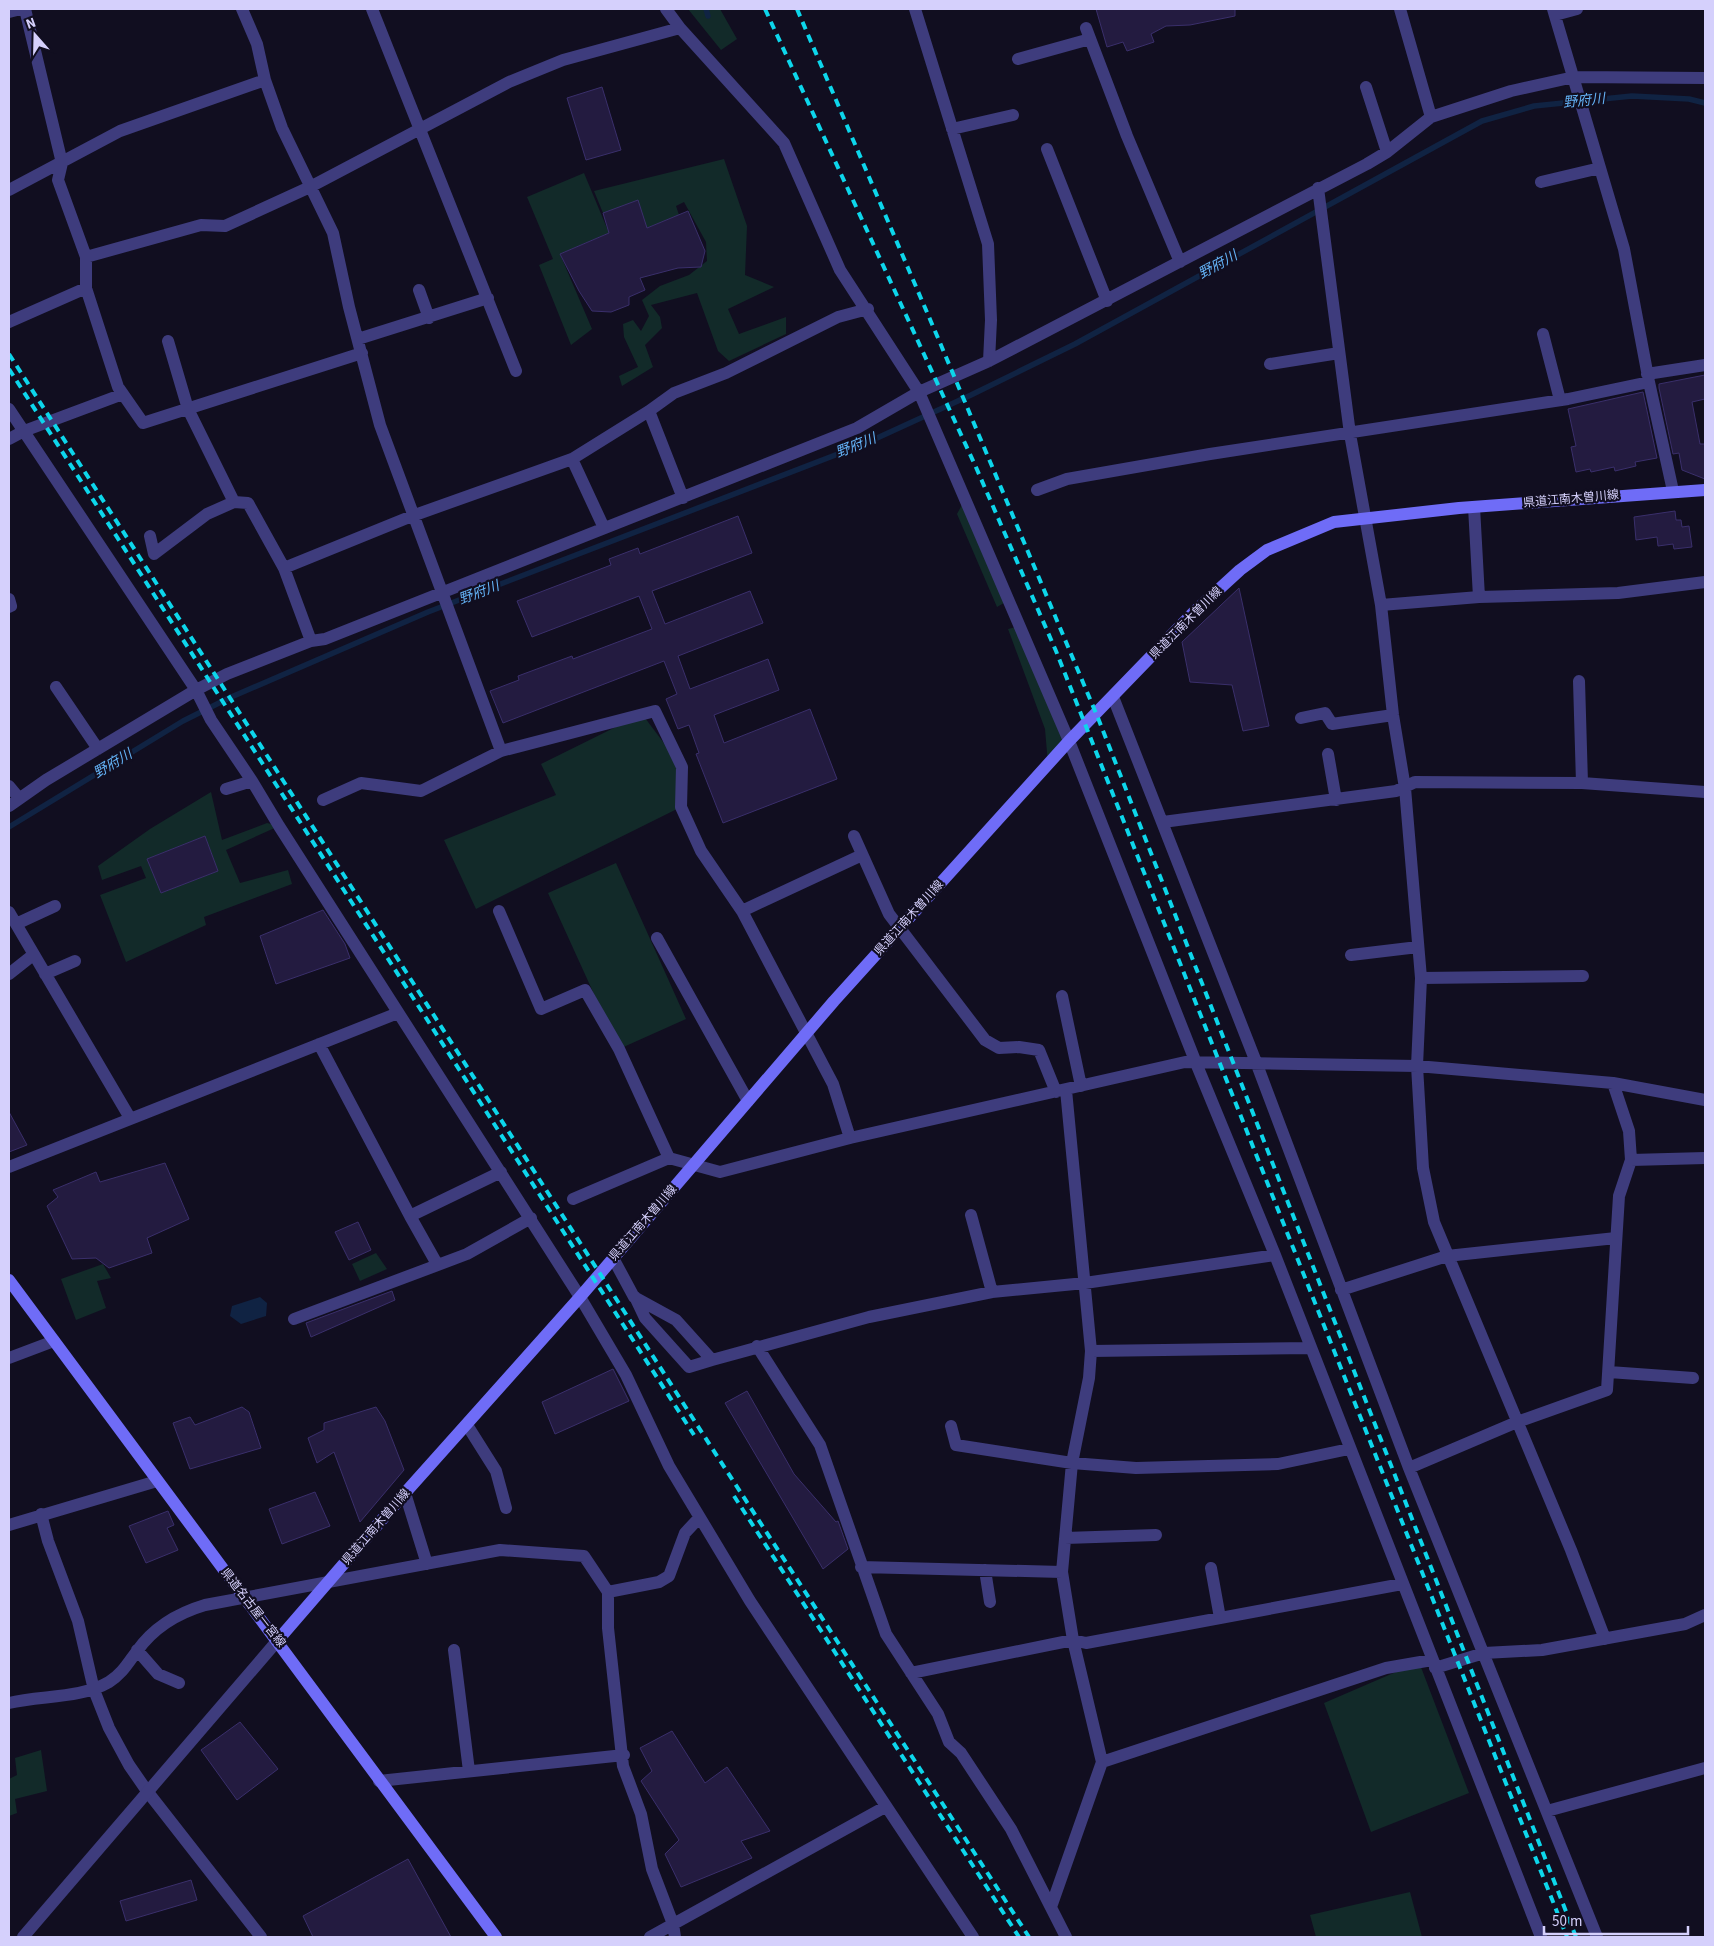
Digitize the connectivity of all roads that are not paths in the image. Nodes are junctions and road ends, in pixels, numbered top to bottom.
1 (23, 9) edge
2 (242, 9) edge
3 (372, 9) edge
4 (666, 9) edge
5 (915, 9) edge
6 (1400, 9) edge
7 (1577, 9) edge
8 (9, 12) edge
9 (1554, 12) edge
10 (680, 28) junction
11 (1018, 59) dead end
12 (1705, 78) edge
13 (265, 80) junction
14 (1575, 82) junction
15 (1366, 86) dead end
16 (1012, 114) dead end
17 (1431, 117) junction
18 (421, 130) junction
19 (952, 130) junction
20 (1047, 149) dead end
21 (1387, 152) junction
22 (62, 163) junction
23 (1600, 168) junction
24 (1541, 182) dead end
25 (310, 187) junction
26 (9, 190) edge
27 (1318, 191) junction
28 (86, 257) junction
29 (1180, 262) junction
30 (86, 288) junction
31 (419, 290) dead end
32 (488, 298) junction
33 (1107, 301) junction
34 (868, 310) junction
35 (429, 318) junction
36 (9, 322) edge
37 (1543, 334) dead end
38 (358, 339) junction
39 (168, 340) dead end
40 (362, 353) junction
41 (1339, 354) junction
42 (989, 361) junction
43 (1270, 364) dead end
44 (1705, 365) edge
45 (516, 371) dead end
46 (1648, 378) junction
47 (123, 394) junction
48 (921, 397) junction
49 (1560, 400) junction
50 (9, 409) edge
51 (188, 409) junction
52 (649, 411) junction
53 (24, 431) junction
54 (1350, 434) junction
55 (9, 439) edge
56 (572, 459) junction
57 (1037, 490) dead end
58 (1705, 490) edge
59 (1673, 491) junction
60 (683, 498) junction
61 (234, 502) junction
62 (1474, 507) junction
63 (412, 516) junction
64 (1366, 517) junction
65 (604, 528) junction
66 (150, 536) dead end
67 (284, 568) junction
68 (1705, 582) edge
69 (443, 595) junction
70 (1479, 597) junction
71 (9, 599) edge
72 (1381, 605) junction
73 (9, 607) edge
74 (311, 640) junction
75 (1579, 681) dead end
76 (56, 687) dead end
77 (198, 693) junction
78 (1113, 697) junction
79 (1393, 715) junction
80 (1301, 718) dead end
81 (1069, 741) junction
82 (98, 749) junction
83 (501, 752) junction
84 (1328, 754) dead end
85 (252, 781) junction
86 (1582, 783) junction
87 (9, 786) edge
88 (1405, 788) junction
89 (226, 790) dead end
90 (1705, 792) edge
91 (323, 800) dead end
92 (1336, 800) junction
93 (14, 802) edge
94 (1163, 822) junction
95 (854, 836) dead end
96 (862, 855) junction
97 (55, 906) dead end
98 (499, 910) dead end
99 (742, 911) junction
100 (9, 912) edge
101 (16, 924) junction
102 (900, 929) junction
103 (657, 938) dead end
104 (1418, 947) junction
105 (33, 955) junction
106 (1351, 955) dead end
107 (75, 960) dead end
108 (9, 974) edge
109 (45, 974) junction
110 (1583, 976) dead end
111 (1420, 978) junction
112 (1062, 996) dead end
113 (398, 1013) junction
114 (806, 1034) junction
115 (320, 1044) junction
116 (1256, 1062) junction
117 (1196, 1063) junction
118 (1417, 1066) junction
119 (1613, 1083) junction
120 (1081, 1086) junction
121 (1061, 1091) junction
122 (1705, 1100) edge
123 (748, 1101) junction
124 (130, 1118) junction
125 (850, 1138) junction
126 (669, 1158) junction
127 (1705, 1158) edge
128 (1631, 1160) junction
129 (694, 1164) junction
130 (9, 1166) edge
131 (501, 1172) junction
132 (573, 1199) dead end
133 (971, 1215) dead end
134 (410, 1216) junction
135 (530, 1218) junction
136 (1616, 1238) junction
137 (1275, 1255) junction
138 (1447, 1256) junction
139 (613, 1258) junction
140 (436, 1264) junction
141 (9, 1280) edge
142 (1085, 1283) junction
143 (1341, 1290) junction
144 (992, 1292) junction
145 (580, 1297) junction
146 (634, 1297) junction
147 (668, 1316) junction
148 (294, 1319) dead end
149 (656, 1330) junction
150 (54, 1341) junction
151 (757, 1346) junction
152 (1310, 1348) junction
153 (1091, 1351) junction
154 (9, 1358) edge
155 (712, 1360) junction
156 (1609, 1372) junction
157 (1693, 1378) dead end
158 (1517, 1422) junction
159 (467, 1425) junction
160 (951, 1426) dead end
161 (1349, 1449) junction
162 (1072, 1463) junction
163 (1409, 1468) junction
164 (158, 1481) junction
165 (405, 1493) junction
166 (506, 1508) dead end
167 (41, 1514) junction
168 (699, 1518) junction
169 (9, 1525) edge
170 (1156, 1535) dead end
171 (1065, 1538) junction
172 (426, 1564) junction
173 (861, 1567) junction
174 (1211, 1568) dead end
175 (985, 1570) junction
176 (1062, 1572) junction
177 (326, 1584) junction
178 (1402, 1584) junction
179 (608, 1592) junction
180 (244, 1600) junction
181 (990, 1602) dead end
182 (1705, 1615) edge
183 (1220, 1618) junction
184 (278, 1640) junction
185 (1072, 1640) junction
186 (1605, 1640) junction
187 (137, 1650) junction
188 (454, 1650) dead end
189 (1484, 1653) junction
190 (1434, 1664) junction
191 (911, 1673) junction
192 (179, 1683) dead end
193 (94, 1690) junction
194 (9, 1703) edge
195 (624, 1755) junction
196 (1102, 1762) junction
197 (1705, 1768) edge
198 (469, 1771) junction
199 (379, 1781) junction
200 (147, 1791) junction
201 (885, 1807) junction
202 (1548, 1812) junction
203 (1051, 1907) junction
204 (673, 1924) junction
205 (1537, 1936) edge
206 (23, 1937) edge
207 (260, 1937) edge
208 (496, 1937) edge
209 (650, 1937) edge
210 (675, 1937) edge
211 (973, 1937) edge
212 (1066, 1937) edge
213 (1597, 1937) edge

1 - 8 street
1 - 22 street
2 - 13 street
3 - 18 street
4 - 10 street
5 - 19 street
6 - 17 street
7 - 9 street
9 - 14 street
10 - 18 street
10 - 34 street
11 - 29 street
12 - 14 street
13 - 22 street
13 - 25 street
14 - 17 street
14 - 23 street
15 - 21 street
16 - 19 street
17 - 21 street
18 - 25 street
18 - 32 street
19 - 42 street
20 - 33 street
21 - 27 street
22 - 26 street
22 - 28 street
23 - 24 street
23 - 46 street
25 - 28 street
25 - 38 street
27 - 29 street
27 - 41 street
28 - 30 street
29 - 33 street
30 - 36 street
30 - 47 street
31 - 35 street
32 - 35 street
32 - 45 street
33 - 42 street
34 - 48 street
34 - 52 street
35 - 38 street
37 - 49 street
38 - 40 street
39 - 51 street
40 - 51 street
40 - 63 street
41 - 43 street
41 - 54 street
42 - 48 street
44 - 46 street
46 - 49 street
46 - 59 street
47 - 51 street
47 - 53 street
48 - 60 street
48 - 81 street
49 - 54 street
50 - 53 street
51 - 61 street
52 - 56 street
52 - 60 street
53 - 55 street
53 - 77 street
54 - 57 street
54 - 64 street
56 - 63 street
56 - 65 street
58 - 59 main road, 県道江南木曽川線
59 - 62 main road, 県道江南木曽川線
60 - 65 street
61 - 66 street
61 - 67 street
62 - 64 main road, 県道江南木曽川線
62 - 70 street
63 - 67 street
63 - 69 street
64 - 72 street
64 - 78 main road, 県道江南木曽川線
65 - 69 street
67 - 74 street
68 - 70 street
69 - 74 street
69 - 83 street
70 - 72 street
71 - 73 street
72 - 79 street
74 - 77 street
75 - 86 street
76 - 82 street
77 - 82 street
77 - 85 street
78 - 81 main road, 県道江南木曽川線
78 - 94 street
79 - 80 street
79 - 88 street
81 - 102 main road, 県道江南木曽川線
81 - 117 street
82 - 93 street
83 - 91 street
83 - 99 street
84 - 92 street
85 - 89 street
85 - 113 street
86 - 88 street
86 - 90 street
87 - 93 street
88 - 92 street
88 - 104 street
92 - 94 street
94 - 116 street
95 - 96 street
96 - 99 street
96 - 102 street
97 - 101 street
98 - 126 street
99 - 114 street
100 - 101 street
101 - 105 street
102 - 114 main road, 県道江南木曽川線
102 - 121 street
103 - 123 street
104 - 106 street
104 - 111 street
105 - 108 street
105 - 109 street
107 - 109 street
109 - 124 street
110 - 111 street
111 - 118 street
112 - 120 street
113 - 115 street
113 - 131 street
114 - 123 main road, 県道江南木曽川線
114 - 125 street
115 - 124 street
115 - 134 street
116 - 117 street
116 - 118 street
116 - 143 street
117 - 120 street
117 - 137 street
118 - 119 street
118 - 138 street
119 - 122 street
119 - 128 street
120 - 121 street
121 - 125 street
121 - 142 street
123 - 129 main road, 県道江南木曽川線
124 - 130 street
125 - 129 street
126 - 129 street
126 - 132 street
127 - 128 street
128 - 136 street
129 - 139 main road, 県道江南木曽川線
131 - 134 street
131 - 135 street
133 - 144 street
134 - 140 street
135 - 140 street
135 - 145 street
136 - 138 street
136 - 156 street
137 - 142 street
137 - 152 street
138 - 143 street
138 - 158 street
139 - 145 main road, 県道江南木曽川線
139 - 146 street
140 - 148 street
141 - 150 main road, 県道名古屋一宮線
142 - 144 street
142 - 153 street
143 - 163 street
144 - 151 street
145 - 159 main road, 県道江南木曽川線
145 - 168 street
146 - 147 street
146 - 149 street
147 - 149 street
147 - 155 street
149 - 155 street
150 - 154 street
150 - 164 main road, 県道名古屋一宮線
151 - 155 street
151 - 173 street
152 - 153 street
152 - 161 street
153 - 162 street
156 - 157 street
156 - 158 street
158 - 163 street
158 - 186 street
159 - 165 main road, 県道江南木曽川線
159 - 166 street
160 - 162 street
161 - 162 street
161 - 178 street
162 - 171 street
163 - 189 street
164 - 167 street
164 - 180 main road, 県道名古屋一宮線
165 - 172 street
165 - 177 main road, 県道江南木曽川線
167 - 169 street
167 - 193 street
168 - 179 street
168 - 201 street
170 - 171 street
171 - 176 street
172 - 177 street
172 - 179 street
173 - 175 street
173 - 191 street
174 - 183 street
175 - 176 street
175 - 181 street
176 - 185 street
177 - 180 street
177 - 184 main road, 県道江南木曽川線
178 - 183 street
178 - 190 street
179 - 195 street
180 - 184 main road, 県道名古屋一宮線
180 - 187 street
182 - 186 street
183 - 185 street
184 - 199 main road, 県道名古屋一宮線
184 - 200 street
185 - 191 street
185 - 196 street
186 - 189 street
187 - 192 street
187 - 193 street
188 - 198 street
189 - 190 street
189 - 202 street
190 - 196 street
190 - 205 street
191 - 203 street
193 - 194 street
193 - 200 street
195 - 198 street
195 - 204 street
196 - 203 street
197 - 202 street
198 - 199 street
199 - 208 main road, 県道名古屋一宮線
200 - 206 street
200 - 207 street
201 - 204 street
201 - 211 street
202 - 213 street
203 - 212 street
204 - 209 street
204 - 210 street

